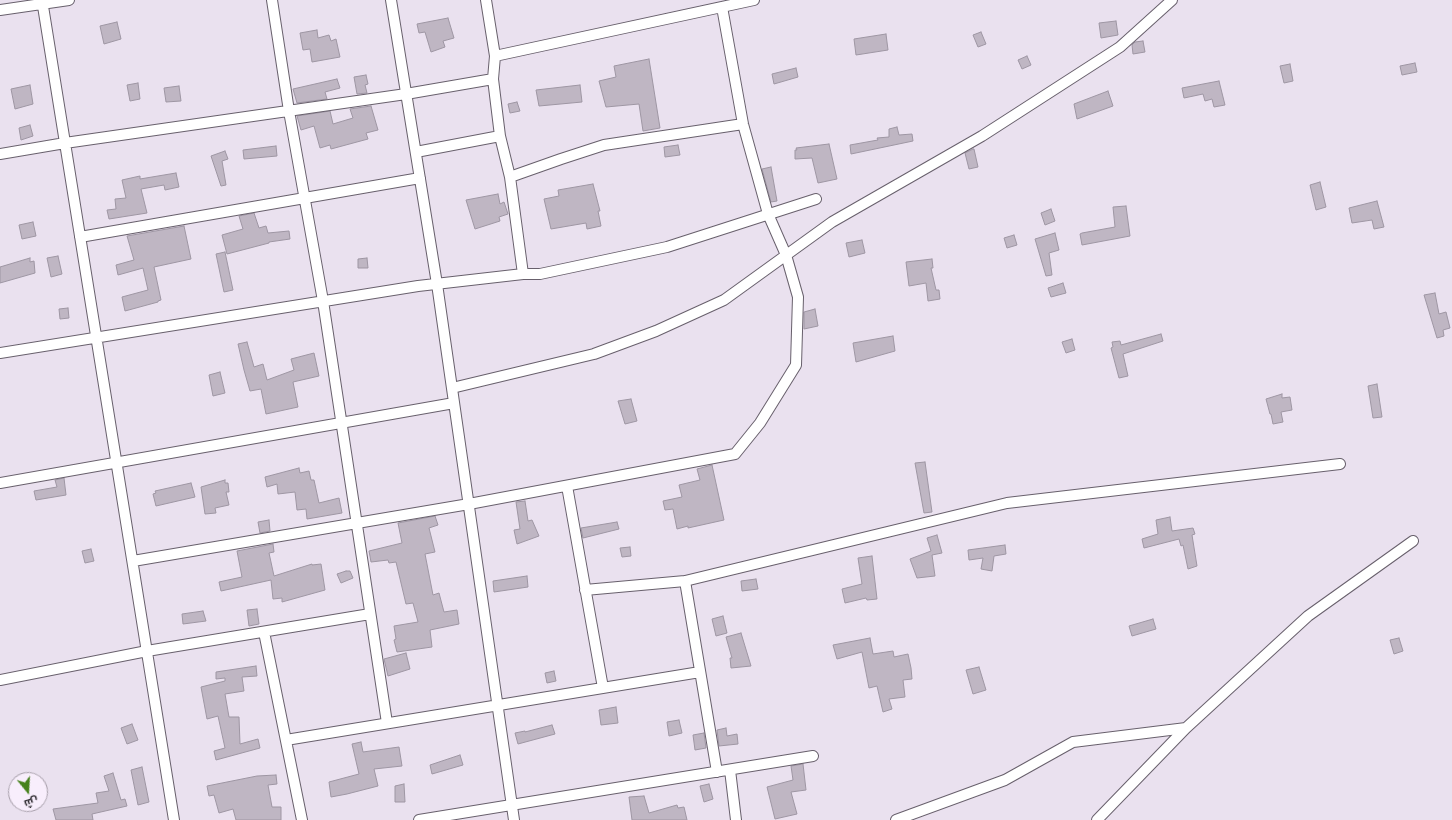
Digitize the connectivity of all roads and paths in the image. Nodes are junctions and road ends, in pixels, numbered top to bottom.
1 (69, 0) edge
2 (272, 0) edge
3 (391, 0) edge
4 (486, 0) edge
5 (754, 0) edge
6 (1172, 0) edge
7 (42, 2) edge
8 (722, 7) junction
9 (0, 10) edge
10 (495, 56) junction
11 (493, 79) junction
12 (406, 94) junction
13 (289, 111) junction
14 (743, 124) junction
15 (500, 136) junction
16 (65, 144) junction
17 (416, 152) junction
18 (0, 154) edge
19 (510, 177) junction
20 (420, 178) junction
21 (304, 198) junction
22 (816, 199) dead end
23 (768, 214) junction
24 (80, 236) junction
25 (786, 255) junction
26 (524, 274) junction
27 (438, 284) junction
28 (323, 301) junction
29 (97, 337) junction
30 (0, 354) edge
31 (452, 388) junction
32 (454, 403) junction
33 (341, 424) junction
34 (117, 463) junction
35 (1340, 464) dead end
36 (0, 483) edge
37 (567, 486) junction
38 (469, 504) junction
39 (357, 523) junction
40 (1413, 541) dead end
41 (133, 561) junction
42 (685, 581) junction
43 (585, 590) junction
44 (370, 614) junction
45 (264, 632) junction
46 (147, 651) junction
47 (700, 672) junction
48 (0, 680) edge
49 (603, 688) junction
50 (498, 705) junction
51 (387, 723) junction
52 (1186, 728) junction
53 (286, 740) junction
54 (813, 756) dead end
55 (730, 770) junction
56 (717, 772) junction
57 (512, 806) junction
58 (174, 820) edge
59 (302, 820) edge
60 (419, 820) edge
61 (514, 820) edge
62 (736, 820) edge
63 (896, 820) edge
64 (1097, 820) edge

1 - 7 street
2 - 13 street
3 - 12 street
4 - 10 street
5 - 8 street
6 - 25 street
7 - 9 street
7 - 16 street
8 - 10 street
8 - 14 street
10 - 11 street
11 - 12 street
11 - 15 street
12 - 13 street
12 - 17 street
13 - 16 street
13 - 21 street
14 - 19 street
14 - 23 street
15 - 17 street
15 - 19 street
16 - 18 street
16 - 24 street
17 - 20 street
19 - 26 street
20 - 21 street
20 - 27 street
21 - 24 street
21 - 28 street
22 - 23 street
23 - 25 street
23 - 26 street
24 - 29 street
25 - 31 street
25 - 37 street
26 - 27 street
27 - 28 street
27 - 31 street
28 - 29 street
28 - 33 street
29 - 30 street
29 - 34 street
31 - 32 street
32 - 33 street
32 - 38 street
33 - 34 street
33 - 39 street
34 - 36 street
34 - 41 street
35 - 42 street
37 - 38 street
37 - 43 street
38 - 39 street
38 - 50 street
39 - 41 street
39 - 44 street
40 - 52 street
41 - 46 street
42 - 43 street
42 - 47 street
43 - 49 street
44 - 45 street
44 - 51 street
45 - 46 street
45 - 53 street
46 - 48 street
46 - 58 street
47 - 49 street
47 - 56 street
49 - 50 street
50 - 51 street
50 - 57 street
51 - 53 street
52 - 63 street
52 - 64 street
53 - 59 street
54 - 55 street
55 - 56 street
55 - 62 street
56 - 57 street
57 - 60 street
57 - 61 street

